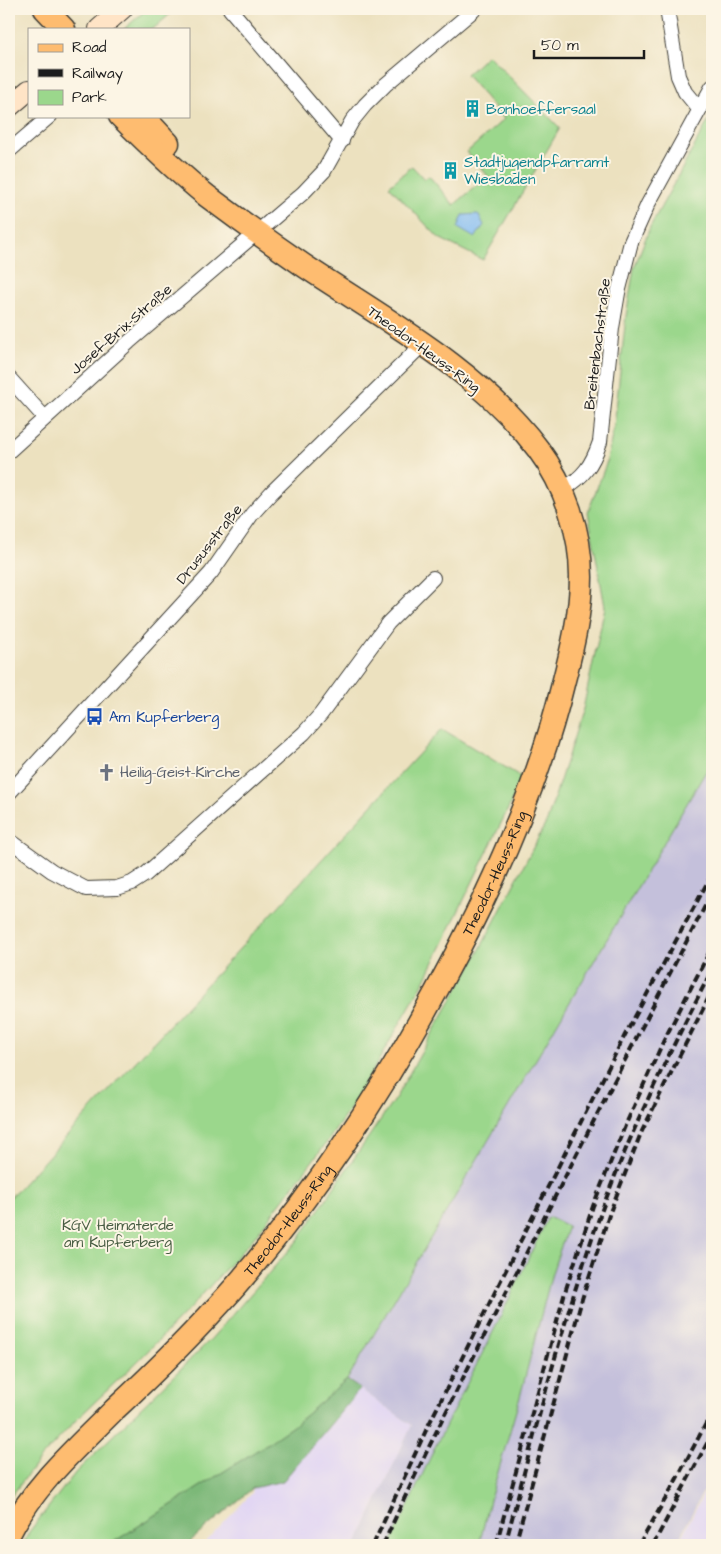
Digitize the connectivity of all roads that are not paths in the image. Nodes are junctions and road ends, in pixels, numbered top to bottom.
1 (30, 9) edge
2 (44, 9) edge
3 (122, 9) edge
4 (230, 9) edge
5 (475, 9) edge
6 (667, 9) edge
7 (42, 28) edge
8 (63, 28) edge
9 (100, 28) edge
10 (712, 87) edge
11 (28, 91) edge
12 (9, 107) edge
13 (699, 108) junction
14 (48, 118) edge
15 (122, 118) edge
16 (145, 118) edge
17 (342, 141) junction
18 (9, 150) edge
19 (238, 218) junction
20 (257, 233) junction
21 (423, 344) junction
22 (9, 378) edge
23 (45, 418) junction
24 (9, 451) edge
25 (562, 490) junction
26 (433, 578) dead end
27 (9, 793) edge
28 (9, 840) edge
29 (9, 1534) edge

1 - 7 main road
2 - 8 main road
3 - 9 main road
4 - 17 street
5 - 17 street, Josef-Brix-Straße
6 - 13 street
10 - 13 street, Breitenbachstraße
11 - 12 main road
13 - 25 street, Breitenbachstraße
14 - 18 street
15 - 19 main road, Theodor-Heuss-Ring
16 - 19 main road, Theodor-Heuss-Ring
17 - 20 street, Josef-Brix-Straße
19 - 20 main road, Theodor-Heuss-Ring
20 - 21 main road, Theodor-Heuss-Ring
20 - 23 street, Josef-Brix-Straße
21 - 25 main road, Theodor-Heuss-Ring
21 - 27 street, Drususstraße
22 - 23 street
23 - 24 street, Josef-Brix-Straße
25 - 29 main road, Theodor-Heuss-Ring
26 - 28 street

